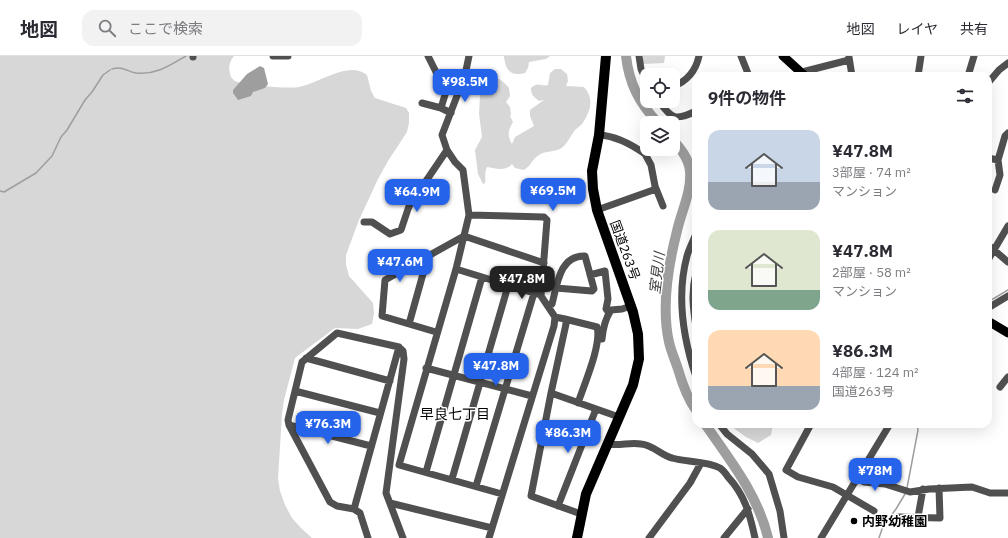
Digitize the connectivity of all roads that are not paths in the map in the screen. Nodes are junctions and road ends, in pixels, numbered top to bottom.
1 (273, 56) edge
2 (288, 56) edge
3 (428, 56) edge
4 (469, 56) edge
5 (606, 56) edge
6 (639, 56) edge
7 (699, 56) edge
8 (741, 56) edge
9 (784, 56) edge
10 (921, 56) edge
11 (974, 56) edge
12 (849, 58) edge
13 (1008, 64) edge
14 (641, 68) edge
15 (747, 72) edge
16 (801, 72) edge
17 (806, 72) edge
18 (851, 72) edge
19 (919, 72) edge
20 (969, 72) edge
21 (992, 78) edge
22 (680, 83) edge
23 (422, 103) dead end
24 (441, 108) junction
25 (664, 108) edge
26 (451, 113) junction
27 (692, 113) edge
28 (670, 115) joint
29 (1008, 133) edge
30 (599, 134) junction
31 (640, 149) edge
32 (447, 150) junction
33 (648, 156) edge
34 (992, 159) edge
35 (998, 160) junction
36 (656, 188) junction
37 (995, 190) dead end
38 (664, 206) dead end
39 (597, 210) junction
40 (469, 215) junction
41 (364, 222) dead end
42 (1008, 226) edge
43 (464, 236) junction
44 (692, 243) edge
45 (994, 250) junction
46 (992, 253) edge
47 (428, 256) junction
48 (1008, 262) edge
49 (544, 263) junction
50 (456, 269) junction
51 (590, 275) junction
52 (482, 277) junction
53 (508, 286) junction
54 (556, 288) junction
55 (534, 293) junction
56 (541, 296) junction
57 (1008, 296) edge
58 (548, 306) junction
59 (631, 306) junction
60 (992, 306) edge
61 (609, 312) junction
62 (555, 317) junction
63 (565, 319) junction
64 (992, 323) edge
65 (409, 324) junction
66 (436, 332) junction
67 (1008, 333) edge
68 (601, 346) dead end
69 (399, 347) junction
70 (306, 358) junction
71 (692, 363) edge
72 (426, 368) junction
73 (454, 376) junction
74 (1008, 377) edge
75 (390, 381) junction
76 (480, 382) junction
77 (1000, 387) dead end
78 (505, 389) junction
79 (295, 390) junction
80 (551, 393) junction
81 (532, 396) junction
82 (578, 403) junction
83 (596, 409) junction
84 (380, 413) junction
85 (619, 417) junction
86 (289, 425) junction
87 (545, 427) junction
88 (722, 428) edge
89 (809, 428) edge
90 (888, 428) edge
91 (583, 441) junction
92 (608, 444) junction
93 (371, 446) junction
94 (701, 463) junction
95 (391, 464) junction
96 (399, 465) junction
97 (426, 472) junction
98 (857, 478) junction
99 (452, 479) junction
100 (476, 486) junction
101 (939, 488) junction
102 (923, 489) junction
103 (502, 494) junction
104 (847, 494) junction
105 (1008, 494) edge
106 (390, 503) junction
107 (558, 506) junction
108 (748, 509) junction
109 (354, 510) junction
110 (874, 510) dead end
111 (581, 514) junction
112 (898, 517) dead end
113 (918, 517) junction
114 (492, 528) junction
115 (368, 538) edge
116 (402, 538) edge
117 (489, 538) edge
118 (577, 538) edge
119 (649, 538) edge
120 (724, 538) edge
121 (755, 538) edge
122 (784, 538) edge
123 (821, 538) edge

1 - 2 street
3 - 24 street
4 - 26 street
5 - 30 highway, 国道263号
6 - 14 street
7 - 22 street
8 - 15 street
9 - 16 main road
10 - 19 street
11 - 20 street
12 - 17 street
12 - 18 street
13 - 21 street
23 - 24 street
24 - 26 street
25 - 28 street
26 - 32 street
27 - 28 street
29 - 35 street
30 - 31 street
30 - 39 highway, 国道263号
32 - 40 street
32 - 41 street
33 - 36 street
34 - 35 street
35 - 37 street
36 - 38 street
36 - 39 street
39 - 59 highway, 国道263号
40 - 43 street
40 - 49 street
42 - 45 street
43 - 47 street
43 - 49 street
43 - 50 street
44 - 71 street
45 - 46 street
45 - 48 street
47 - 65 street
47 - 65 street
49 - 56 street
50 - 52 street
50 - 66 street
51 - 54 street
51 - 54 street
51 - 61 street
52 - 53 street
52 - 73 street
53 - 55 street
53 - 76 street
54 - 58 street
55 - 56 street
55 - 78 street
56 - 58 street
57 - 60 street
58 - 62 street
59 - 61 street
59 - 85 highway, 国道263号
61 - 68 street
62 - 63 street
62 - 81 street
63 - 80 street
63 - 82 street
64 - 67 main road
65 - 66 street
66 - 72 street
69 - 70 street
69 - 75 street
69 - 95 street
70 - 75 street
70 - 79 street
72 - 73 street
72 - 96 street
73 - 76 street
73 - 97 street
74 - 77 street
75 - 84 street
76 - 78 street
76 - 99 street
78 - 81 street
78 - 100 street
79 - 84 street
79 - 86 street
80 - 82 street
80 - 87 street
81 - 103 street
82 - 83 street
83 - 85 street
83 - 91 street
84 - 93 street
85 - 92 highway, 国道263号
86 - 93 street
86 - 109 street
87 - 91 street
87 - 107 street
88 - 122 street
89 - 104 street
90 - 98 street
91 - 107 street
92 - 94 street
92 - 111 highway, 国道263号
93 - 109 street
94 - 108 street
94 - 119 street
95 - 96 street
95 - 106 street
96 - 97 street
97 - 99 street
98 - 102 street
98 - 104 street
99 - 100 street
100 - 103 street
101 - 102 street
101 - 105 street
101 - 113 street
102 - 113 street
103 - 114 street
104 - 110 street
104 - 123 street
106 - 114 street
106 - 116 street
107 - 111 street
108 - 120 street
108 - 121 street
109 - 115 street
111 - 118 highway, 国道263号
112 - 113 street
114 - 117 street

